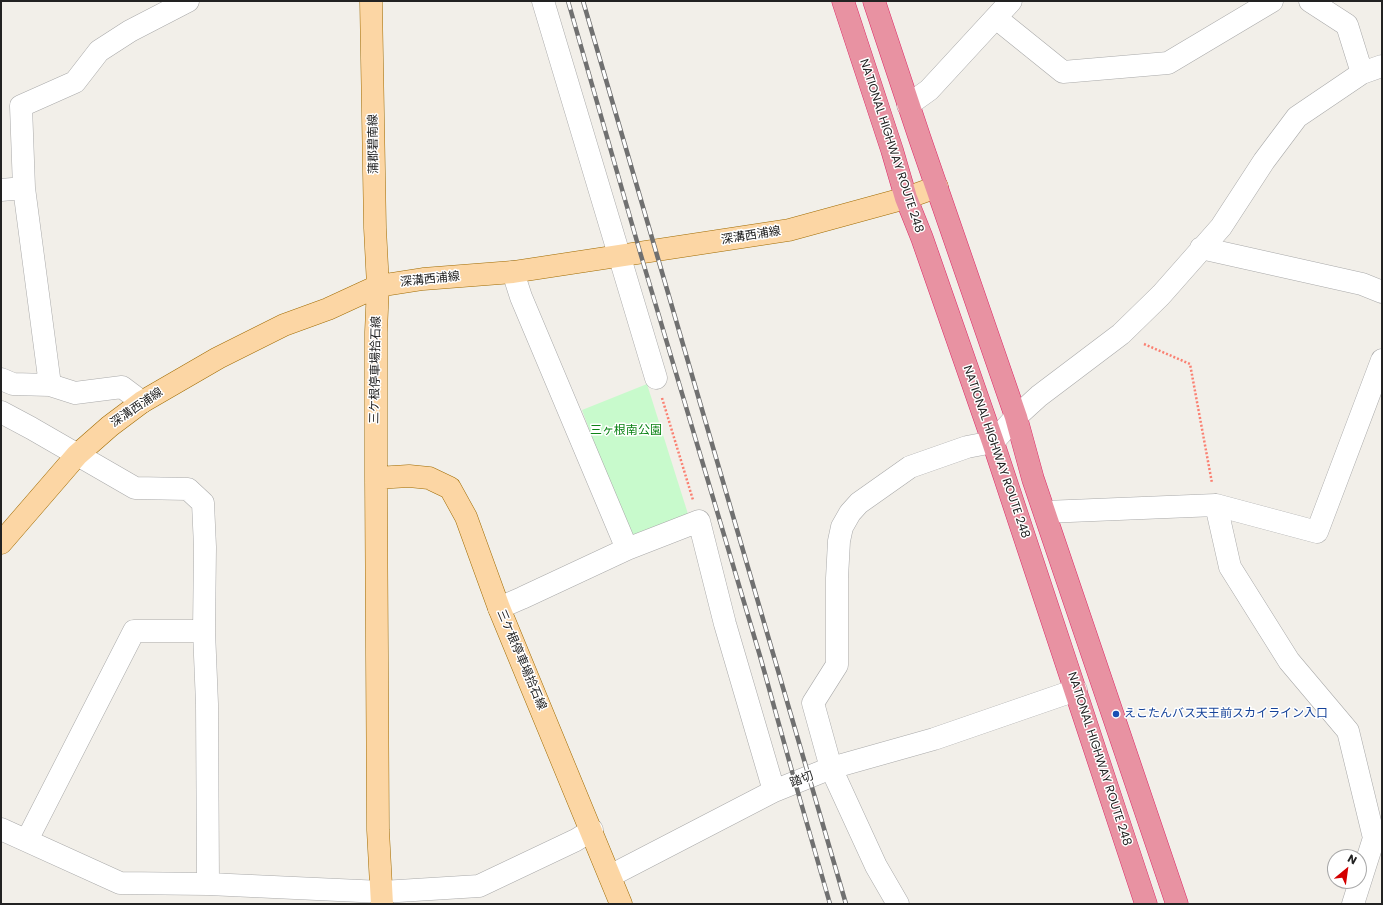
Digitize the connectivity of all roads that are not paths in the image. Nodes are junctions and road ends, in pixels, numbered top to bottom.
1 (188, 1) edge
2 (371, 1) edge
3 (543, 1) edge
4 (843, 1) edge
5 (874, 1) edge
6 (1011, 1) edge
7 (1272, 1) edge
8 (1310, 1) edge
9 (996, 18) junction
10 (1382, 66) edge
11 (1362, 73) junction
12 (908, 105) junction
13 (937, 187) junction
14 (24, 188) junction
15 (1, 190) edge
16 (906, 198) junction
17 (1202, 248) junction
18 (619, 256) junction
19 (513, 272) junction
20 (378, 286) junction
21 (1382, 292) edge
22 (1382, 360) edge
23 (656, 378) road end
24 (1, 379) edge
25 (50, 385) junction
26 (142, 402) junction
27 (1, 412) edge
28 (1016, 417) junction
29 (993, 442) junction
30 (77, 455) junction
31 (376, 478) junction
32 (1216, 504) junction
33 (1045, 512) junction
34 (1, 543) edge
35 (627, 549) junction
36 (499, 608) junction
37 (204, 631) junction
38 (1076, 690) junction
39 (831, 768) junction
40 (774, 791) junction
41 (1, 829) edge
42 (592, 830) junction
43 (27, 840) junction
44 (610, 876) junction
45 (208, 884) junction
46 (382, 898) edge
47 (621, 904) edge
48 (898, 904) edge
49 (1146, 904) edge
50 (1177, 904) edge
51 (1353, 904) edge

1 - 14 street
2 - 20 main road, 蒲郡碧南線
3 - 18 street
4 - 16 highway, NATIONAL HIGHWAY ROUTE 248
5 - 12 highway
6 - 9 street
7 - 9 street
8 - 11 street
9 - 12 street
10 - 11 street
11 - 17 street
12 - 13 highway
13 - 16 main road, 深溝西浦線
13 - 28 highway
14 - 15 street
14 - 25 street
16 - 18 main road, 深溝西浦線
16 - 29 highway, NATIONAL HIGHWAY ROUTE 248
17 - 21 street
17 - 28 street
18 - 19 main road, 深溝西浦線
18 - 23 street
19 - 20 main road, 深溝西浦線
19 - 35 street
20 - 26 main road, 深溝西浦線
20 - 31 main road, 三ケ根停車場拾石線
22 - 32 street
24 - 25 street
25 - 26 street
26 - 30 main road, 深溝西浦線
27 - 30 street
28 - 29 street
28 - 33 highway
29 - 38 highway, NATIONAL HIGHWAY ROUTE 248
29 - 39 street
30 - 34 main road, 深溝西浦線
30 - 37 street
31 - 36 main road, 三ケ根停車場拾石線
31 - 46 main road, 三ケ根停車場拾石線
32 - 33 street
32 - 51 street
33 - 50 highway
35 - 36 street
35 - 40 street
36 - 42 main road, 三ケ根停車場拾石線
37 - 43 street
37 - 45 street
38 - 39 street, 踏切
38 - 49 highway, NATIONAL HIGHWAY ROUTE 248
39 - 40 street, 踏切
39 - 48 street
40 - 44 street, 踏切
41 - 43 street
42 - 44 main road, 三ケ根停車場拾石線
42 - 46 street
43 - 45 street
44 - 47 main road, 三ケ根停車場拾石線
45 - 46 street

